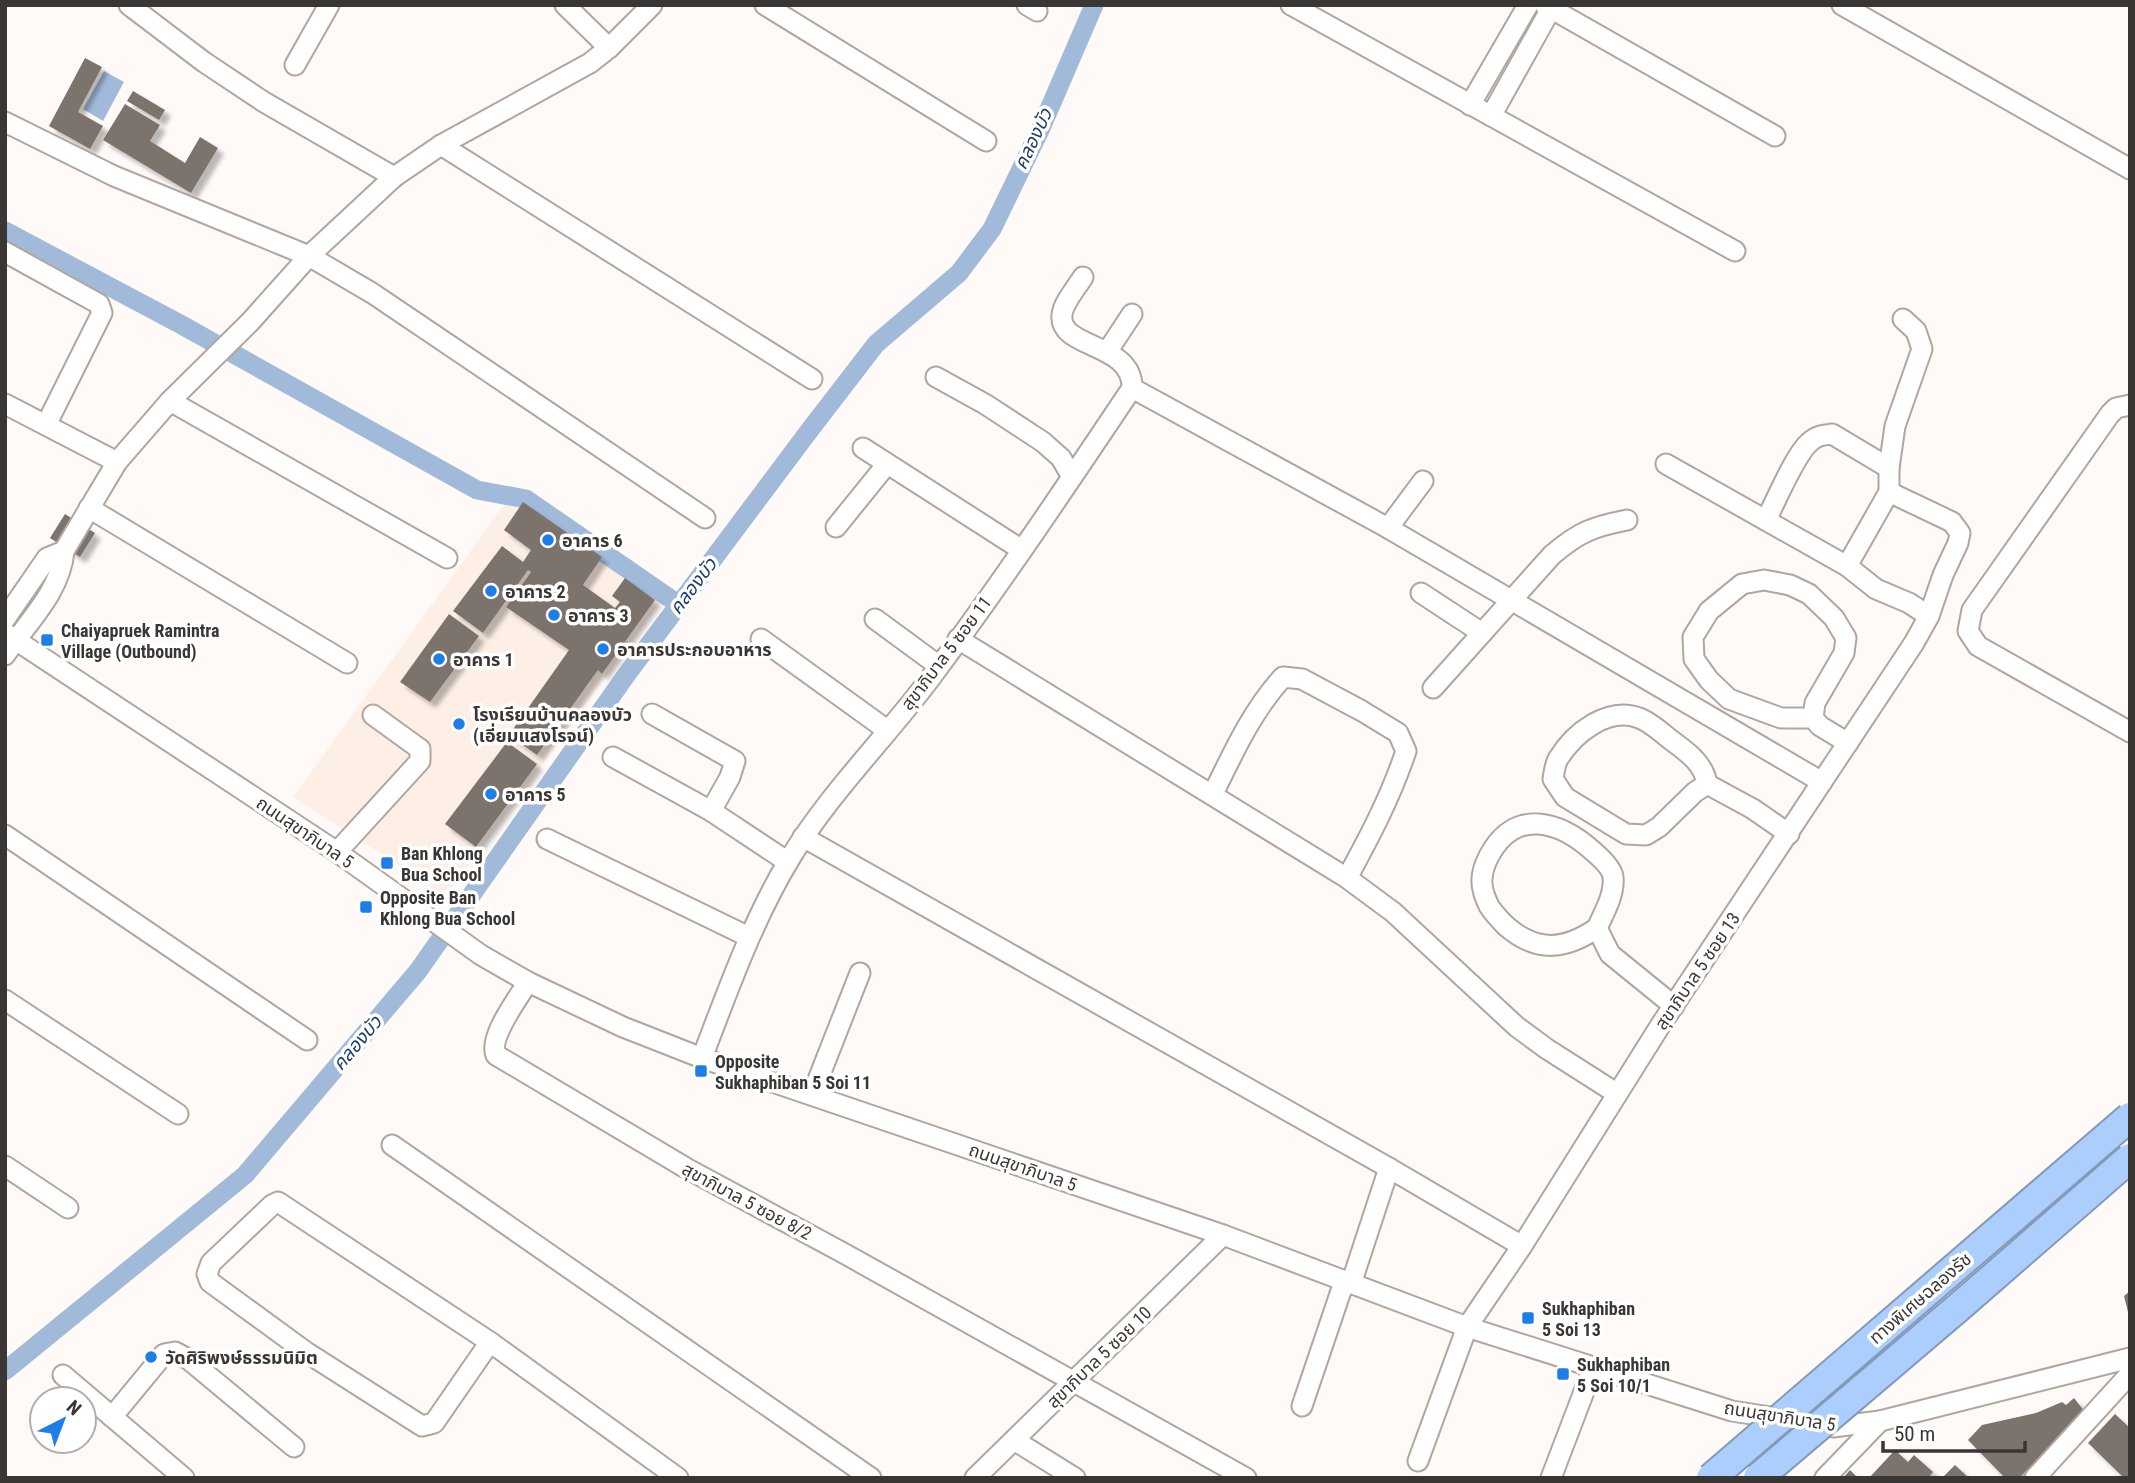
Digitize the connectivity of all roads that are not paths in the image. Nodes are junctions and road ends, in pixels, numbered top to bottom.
1 (130, 5) edge
2 (329, 5) edge
3 (565, 5) edge
4 (652, 5) edge
5 (765, 5) edge
6 (1291, 5) edge
7 (1528, 5) edge
8 (1842, 5) edge
9 (1550, 6) edge
10 (609, 48) junction
11 (295, 65) dead end
12 (1471, 105) junction
13 (1491, 116) junction
14 (5, 122) edge
15 (1775, 136) dead end
16 (986, 141) dead end
17 (441, 145) junction
18 (2130, 169) edge
19 (394, 177) junction
20 (1735, 251) dead end
21 (5, 252) edge
22 (309, 256) junction
23 (1083, 277) dead end
24 (1132, 313) dead end
25 (1903, 319) dead end
26 (1107, 352) junction
27 (936, 377) dead end
28 (812, 379) dead end
29 (1132, 388) junction
30 (170, 401) junction
31 (5, 404) edge
32 (2130, 405) edge
33 (46, 425) junction
34 (863, 448) dead end
35 (117, 462) junction
36 (887, 464) junction
37 (1666, 464) dead end
38 (1889, 468) junction
39 (1072, 477) junction
40 (1423, 481) dead end
41 (1889, 492) junction
42 (89, 508) junction
43 (705, 518) dead end
44 (1627, 520) dead end
45 (1766, 520) junction
46 (836, 527) dead end
47 (1388, 528) junction
48 (1023, 550) junction
49 (64, 551) junction
50 (447, 558) dead end
51 (1847, 566) junction
52 (1421, 593) dead end
53 (1512, 599) junction
54 (1929, 616) junction
55 (5, 619) edge
56 (875, 619) dead end
57 (1482, 633) junction
58 (761, 639) dead end
59 (958, 639) junction
60 (9, 643) edge
61 (347, 663) dead end
62 (939, 666) junction
63 (1433, 688) dead end
64 (373, 715) dead end
65 (652, 715) dead end
66 (1812, 718) junction
67 (887, 730) junction
68 (2130, 732) edge
69 (1849, 743) junction
70 (614, 757) dead end
71 (1822, 782) junction
72 (1707, 784) junction
73 (1213, 794) junction
74 (711, 811) junction
75 (1789, 834) junction
76 (5, 835) edge
77 (803, 837) junction
78 (547, 839) dead end
79 (337, 852) junction
80 (788, 862) junction
81 (1347, 878) junction
82 (1597, 928) junction
83 (749, 937) junction
84 (860, 973) dead end
85 (528, 982) junction
86 (5, 1000) edge
87 (1674, 1006) junction
88 (307, 1040) dead end
89 (702, 1058) junction
90 (1616, 1093) junction
91 (812, 1095) junction
92 (177, 1114) dead end
93 (2130, 1117) edge
94 (392, 1145) dead end
95 (2130, 1157) edge
96 (5, 1166) edge
97 (1389, 1168) junction
98 (68, 1208) dead end
99 (1223, 1235) junction
100 (1522, 1246) junction
101 (1348, 1283) junction
102 (1467, 1327) junction
103 (490, 1342) junction
104 (2130, 1358) edge
105 (1593, 1368) junction
106 (2130, 1374) edge
107 (63, 1375) dead end
108 (1073, 1382) junction
109 (1302, 1406) dead end
110 (112, 1417) junction
111 (1880, 1421) junction
112 (1014, 1440) junction
113 (294, 1447) dead end
114 (1418, 1461) dead end
115 (184, 1478) edge
116 (678, 1478) edge
117 (871, 1478) edge
118 (975, 1478) edge
119 (1074, 1478) edge
120 (1246, 1478) edge
121 (1552, 1478) edge
122 (1711, 1478) edge
123 (1758, 1478) edge
124 (1825, 1478) edge
125 (2035, 1478) edge

1 - 19 street
2 - 11 street
3 - 10 street
4 - 10 street
5 - 16 street
6 - 12 street
7 - 12 street
8 - 18 street
9 - 13 street
9 - 15 street
10 - 17 street
12 - 13 street
13 - 20 street
14 - 22 street
17 - 19 street
17 - 28 street
19 - 22 street
21 - 33 street
22 - 30 street
22 - 43 street
23 - 26 street
24 - 26 street
25 - 38 street
26 - 29 street
27 - 39 street
29 - 39 street, สุขาภิบาล 5 ซอย 11
29 - 47 street
30 - 35 street
30 - 50 street
31 - 33 street
32 - 68 street
33 - 35 street
34 - 36 street
35 - 42 street
36 - 46 street
36 - 48 street
37 - 45 street
38 - 41 street
38 - 45 street
39 - 48 street, สุขาภิบาล 5 ซอย 11
40 - 47 street
41 - 51 street
41 - 54 street, สุขาภิบาล 5 ซอย 13
42 - 49 street
42 - 61 street
44 - 53 street
45 - 51 street
47 - 53 street
48 - 59 street, สุขาภิบาล 5 ซอย 11
49 - 55 street
49 - 60 street
51 - 54 street
52 - 57 street
53 - 57 street
53 - 71 street
54 - 69 street, สุขาภิบาล 5 ซอย 13
56 - 62 street
57 - 63 street
58 - 67 street
59 - 62 street, สุขาภิบาล 5 ซอย 11
59 - 73 street
60 - 79 street, ถนนสุขาภิบาล 5
62 - 67 street, สุขาภิบาล 5 ซอย 11
64 - 79 street
65 - 74 street
66 - 66 street
66 - 69 street
67 - 77 street, สุขาภิบาล 5 ซอย 11
69 - 71 street, สุขาภิบาล 5 ซอย 13
70 - 74 street
71 - 75 street, สุขาภิบาล 5 ซอย 13
72 - 72 street
72 - 75 street
73 - 81 street
73 - 81 street
74 - 80 street
75 - 87 street, สุขาภิบาล 5 ซอย 13
76 - 88 street
77 - 80 street, สุขาภิบาล 5 ซอย 11
77 - 97 street
78 - 83 street
79 - 85 street, ถนนสุขาภิบาล 5
80 - 83 street, สุขาภิบาล 5 ซอย 11
81 - 90 street
82 - 82 street
82 - 87 street
83 - 89 street, สุขาภิบาล 5 ซอย 11
84 - 91 street
85 - 89 street, ถนนสุขาภิบาล 5
85 - 108 street, สุขาภิบาล 5 ซอย 8/2
86 - 92 street
87 - 90 street, สุขาภิบาล 5 ซอย 13
89 - 91 street, ถนนสุขาภิบาล 5
90 - 100 street, สุขาภิบาล 5 ซอย 13
91 - 99 street, ถนนสุขาภิบาล 5
93 - 122 highway, ทางพิเศษฉลองรัช, bridge
94 - 117 street
95 - 123 highway, ทางพิเศษฉลองรัช, bridge
96 - 98 street
97 - 100 street
97 - 101 street
99 - 101 street, ถนนสุขาภิบาล 5
99 - 108 street, สุขาภิบาล 5 ซอย 10
100 - 102 street, สุขาภิบาล 5 ซอย 13
101 - 102 street, ถนนสุขาภิบาล 5
101 - 109 street
102 - 105 street, ถนนสุขาภิบาล 5
102 - 114 street, สุขาภิบาล 5 ซอย 13
103 - 103 street
103 - 116 street
104 - 111 street, ถนนสุขาภิบาล 5
105 - 111 street, ถนนสุขาภิบาล 5
105 - 121 street
106 - 125 street
107 - 110 street
108 - 112 street, สุขาภิบาล 5 ซอย 10
108 - 120 street
110 - 113 street
110 - 115 street
111 - 124 street
112 - 118 street, สุขาภิบาล 5 ซอย 10
112 - 119 street

